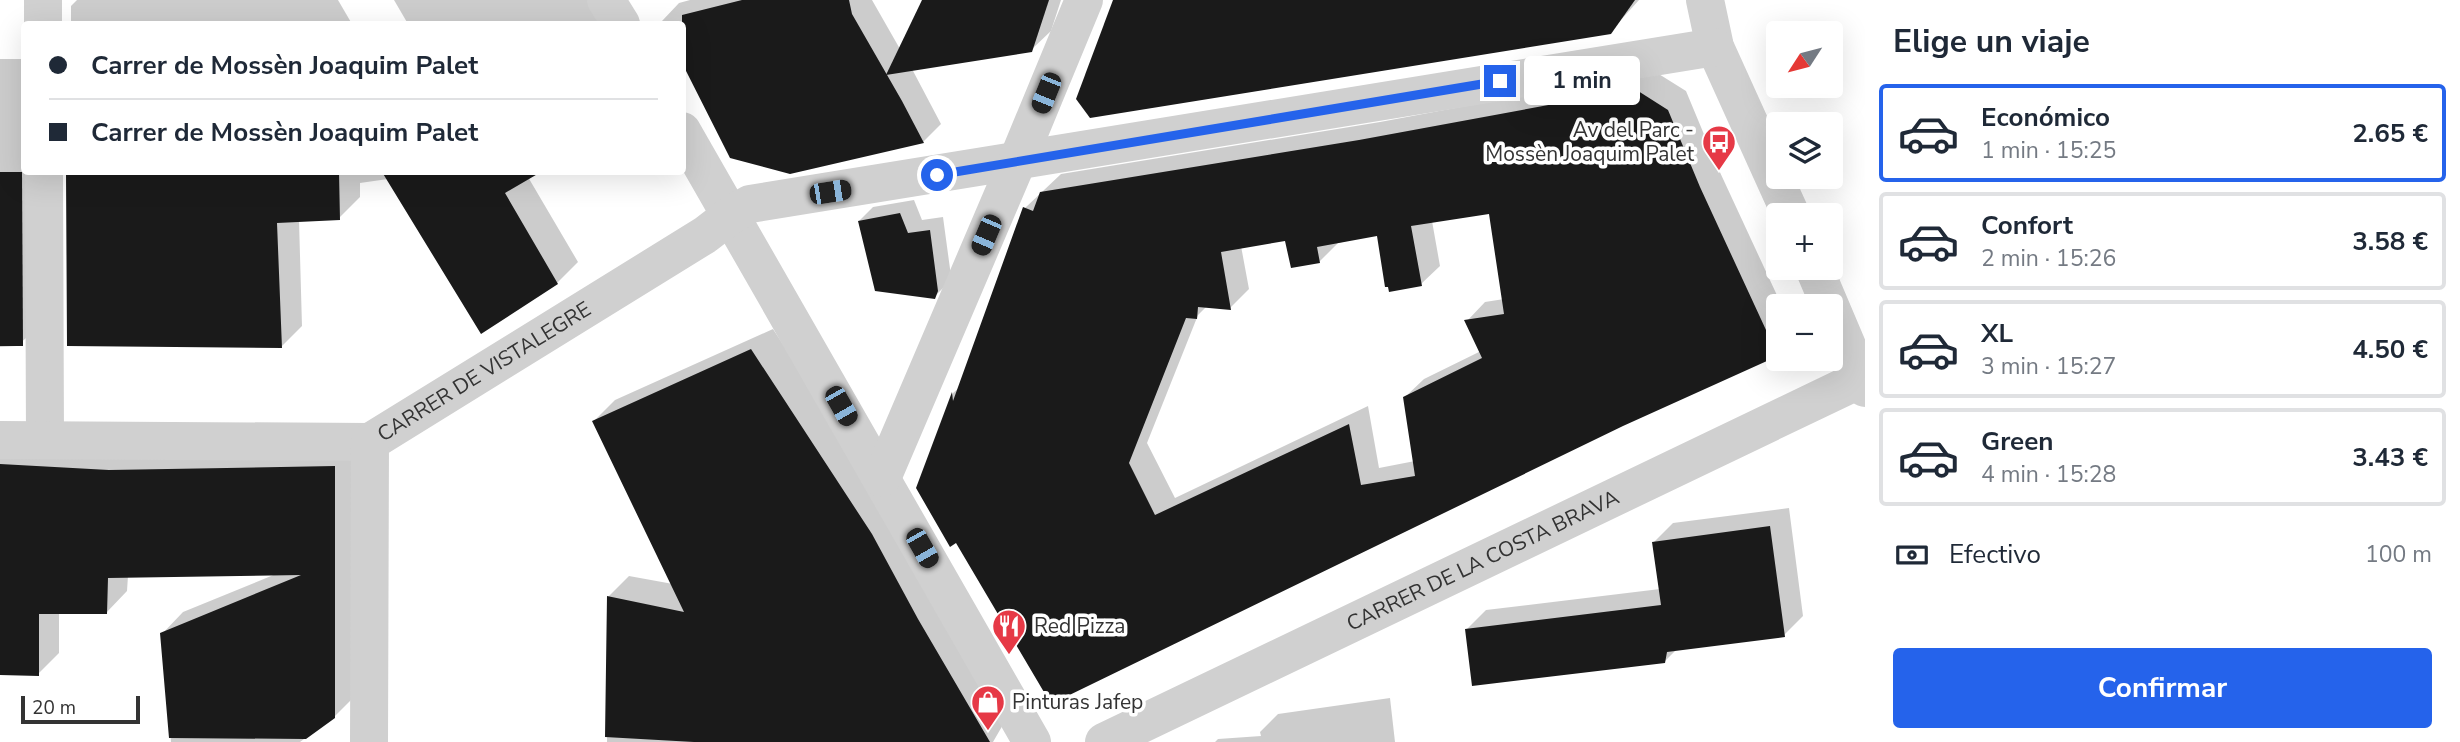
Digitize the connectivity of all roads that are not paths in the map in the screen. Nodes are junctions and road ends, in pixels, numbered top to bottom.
1 (43, 0) edge
2 (606, 0) edge
3 (1084, 0) edge
4 (1705, 0) edge
5 (43, 21) edge
6 (619, 21) edge
7 (1715, 47) junction
8 (686, 138) edge
9 (1017, 162) junction
10 (44, 175) edge
11 (1786, 203) edge
12 (731, 215) junction
13 (1819, 280) edge
14 (1864, 379) edge
15 (0, 440) edge
16 (45, 440) junction
17 (370, 442) junction
18 (881, 478) junction
19 (369, 742) edge
20 (1032, 742) edge
21 (1104, 742) edge

1 - 5 street
2 - 6 street
3 - 9 street
4 - 7 street
7 - 9 street, CARRER DE VISTALEGRE
7 - 11 street
8 - 12 street
9 - 12 street, CARRER DE VISTALEGRE
9 - 18 street
10 - 16 street
12 - 17 street, CARRER DE VISTALEGRE
12 - 18 street
13 - 14 street
14 - 21 street, CARRER DE LA COSTA BRAVA
15 - 16 street, CARRER DE VISTALEGRE
16 - 17 street, CARRER DE VISTALEGRE
17 - 19 street
18 - 20 street

